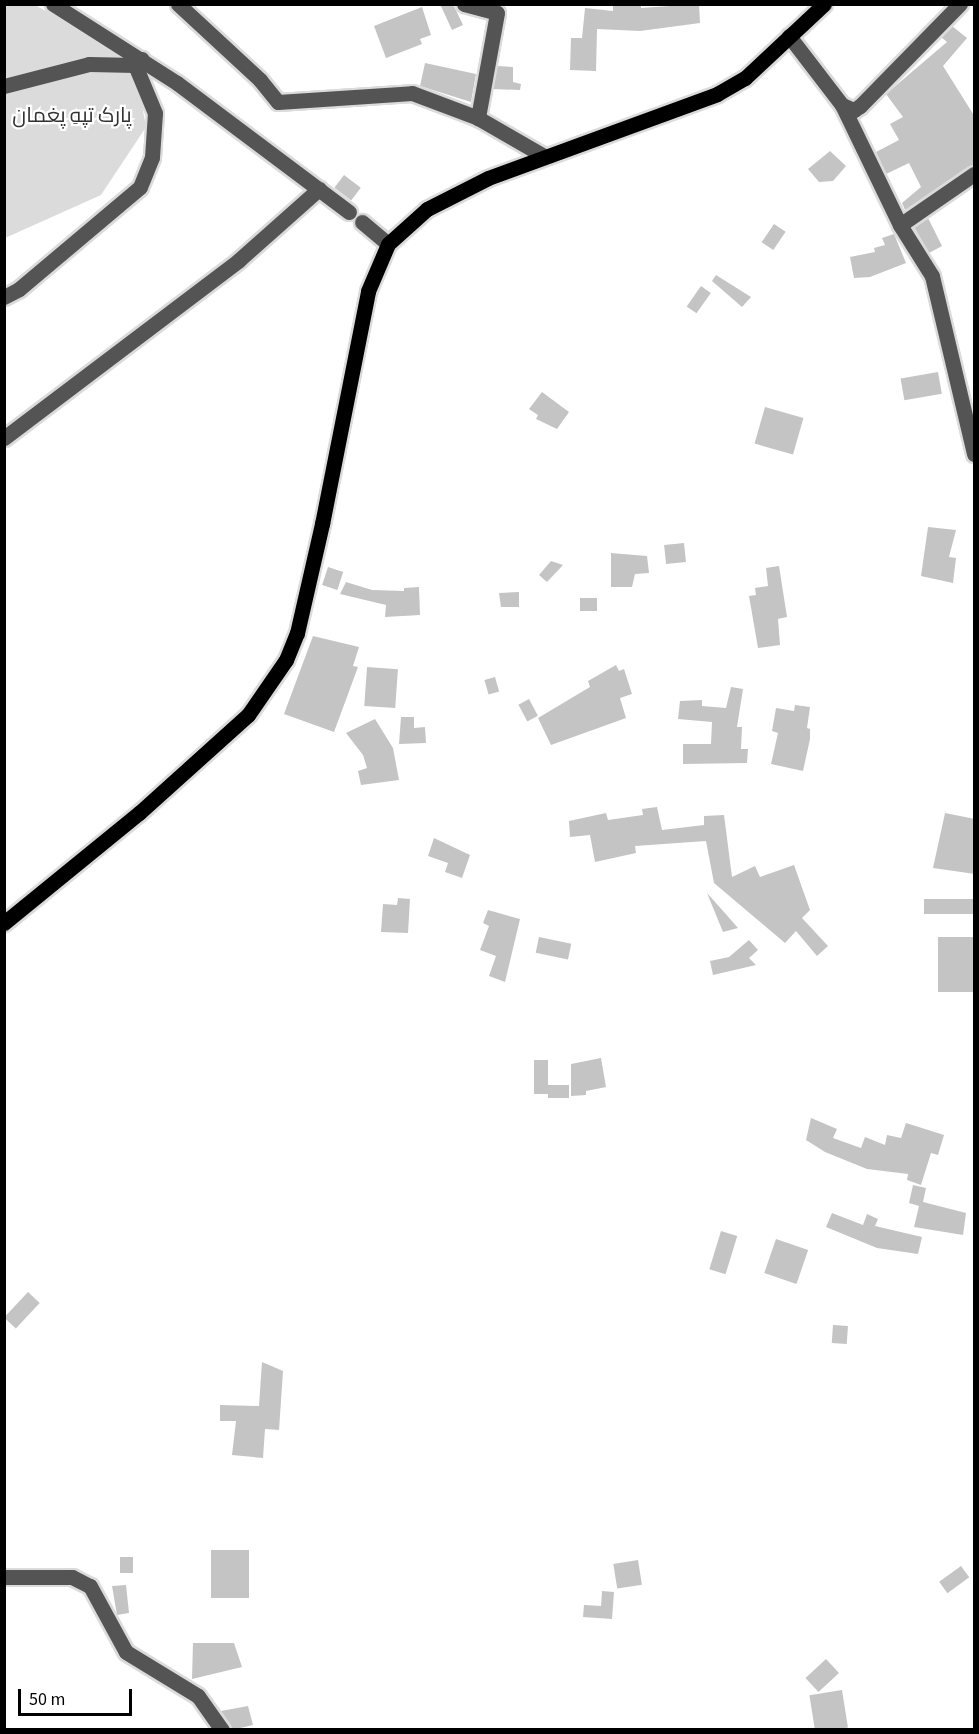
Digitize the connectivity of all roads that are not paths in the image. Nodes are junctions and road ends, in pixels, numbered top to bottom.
1 (53, 4) edge
2 (178, 4) edge
3 (464, 4) edge
4 (824, 4) edge
5 (960, 4) edge
6 (789, 36) junction
7 (139, 62) junction
8 (4, 87) edge
9 (842, 105) junction
10 (478, 118) junction
11 (544, 156) junction
12 (975, 174) edge
13 (319, 189) junction
14 (349, 212) dead end
15 (362, 222) dead end
16 (900, 225) junction
17 (388, 244) junction
18 (4, 297) edge
19 (4, 438) edge
20 (975, 454) edge
21 (4, 923) edge
22 (4, 1577) edge
23 (222, 1730) edge

1 - 7 street
2 - 10 street
3 - 10 street
4 - 6 main road
5 - 9 street
6 - 9 street
6 - 11 main road
7 - 8 street
7 - 13 street
7 - 18 street
9 - 16 street
10 - 11 street
11 - 17 main road
12 - 16 street
13 - 14 street
13 - 19 street
15 - 17 street
16 - 20 street
17 - 21 main road
22 - 23 street

